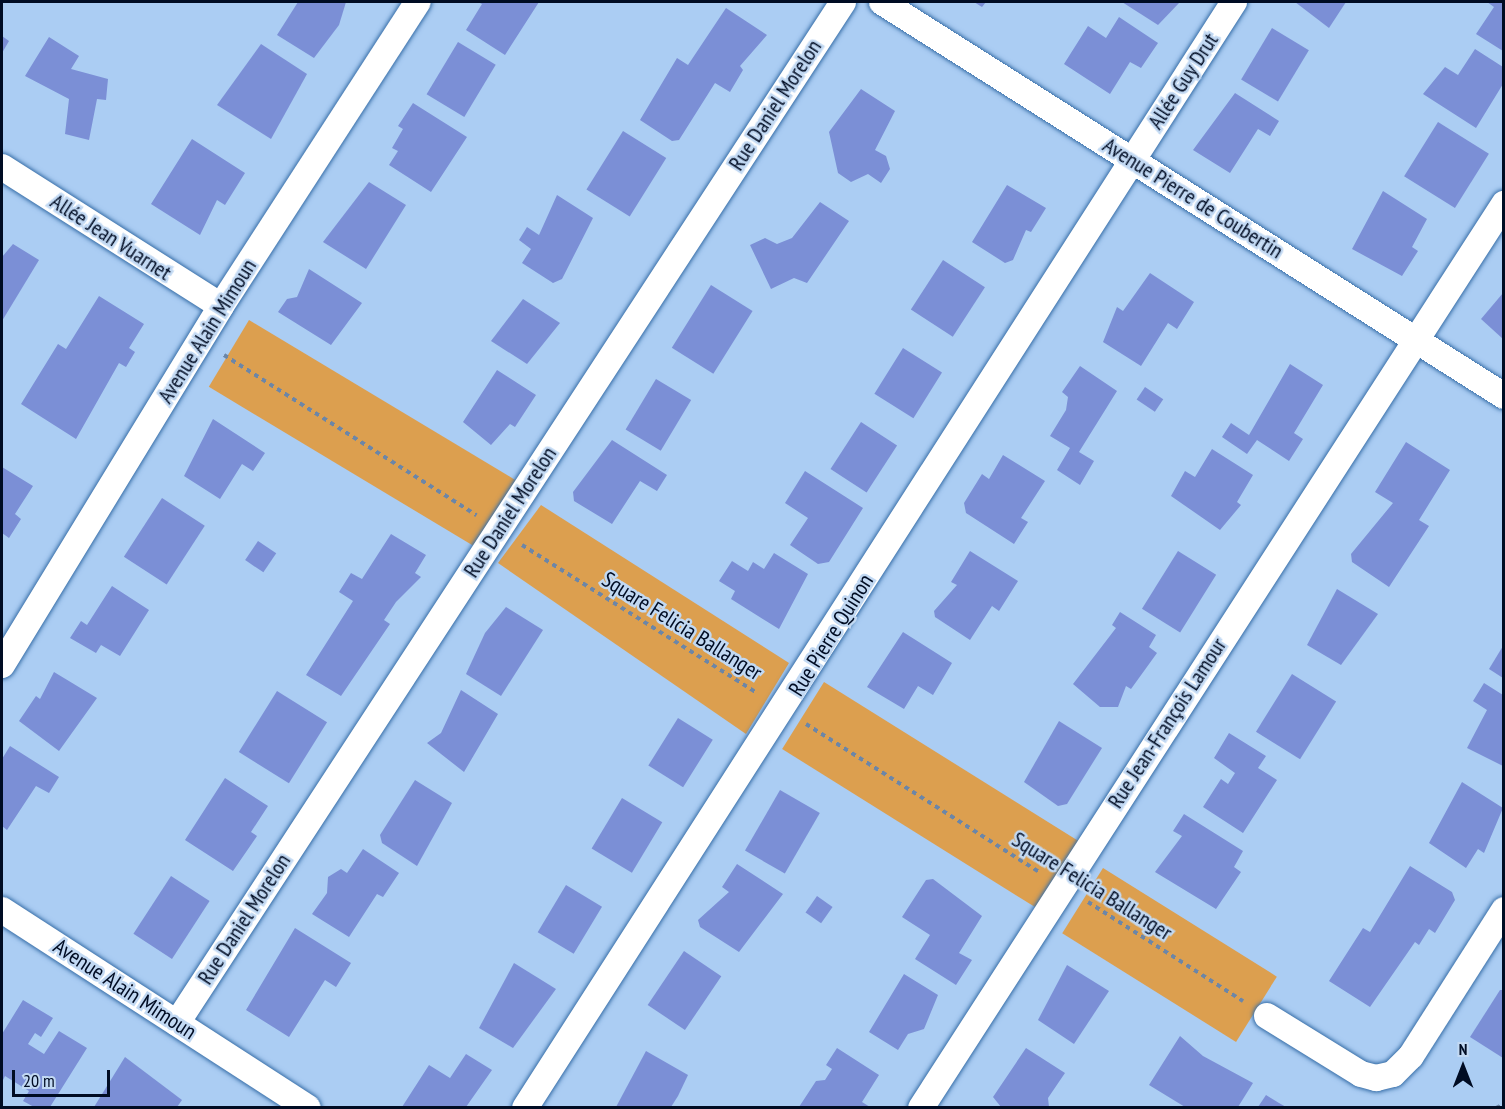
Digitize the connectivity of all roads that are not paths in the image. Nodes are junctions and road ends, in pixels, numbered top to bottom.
1 (418, 2) edge
2 (843, 2) edge
3 (882, 2) edge
4 (1234, 2) edge
5 (1132, 160) junction
6 (2, 167) edge
7 (1503, 204) edge
8 (221, 306) junction
9 (1418, 341) junction
10 (1503, 396) edge
11 (2, 665) edge
12 (2, 910) edge
13 (1503, 910) edge
14 (1267, 1016) road end
15 (177, 1023) junction
16 (924, 1106) edge
17 (308, 1107) edge
18 (525, 1107) edge

1 - 8 street, Avenue Alain Mimoun
2 - 15 street, Rue Daniel Morelon
3 - 5 street, Avenue Pierre de Coubertin
4 - 5 street, Allée Guy Drut
5 - 9 street, Avenue Pierre de Coubertin
5 - 18 street, Rue Pierre Quinon
6 - 8 street, Allée Jean Vuarnet
7 - 9 street, Rue Jean-François Lamour
8 - 11 street, Avenue Alain Mimoun
9 - 10 street, Avenue Pierre de Coubertin
9 - 16 street, Rue Jean-François Lamour
12 - 15 street, Avenue Alain Mimoun
13 - 14 street
15 - 17 street, Avenue Alain Mimoun

